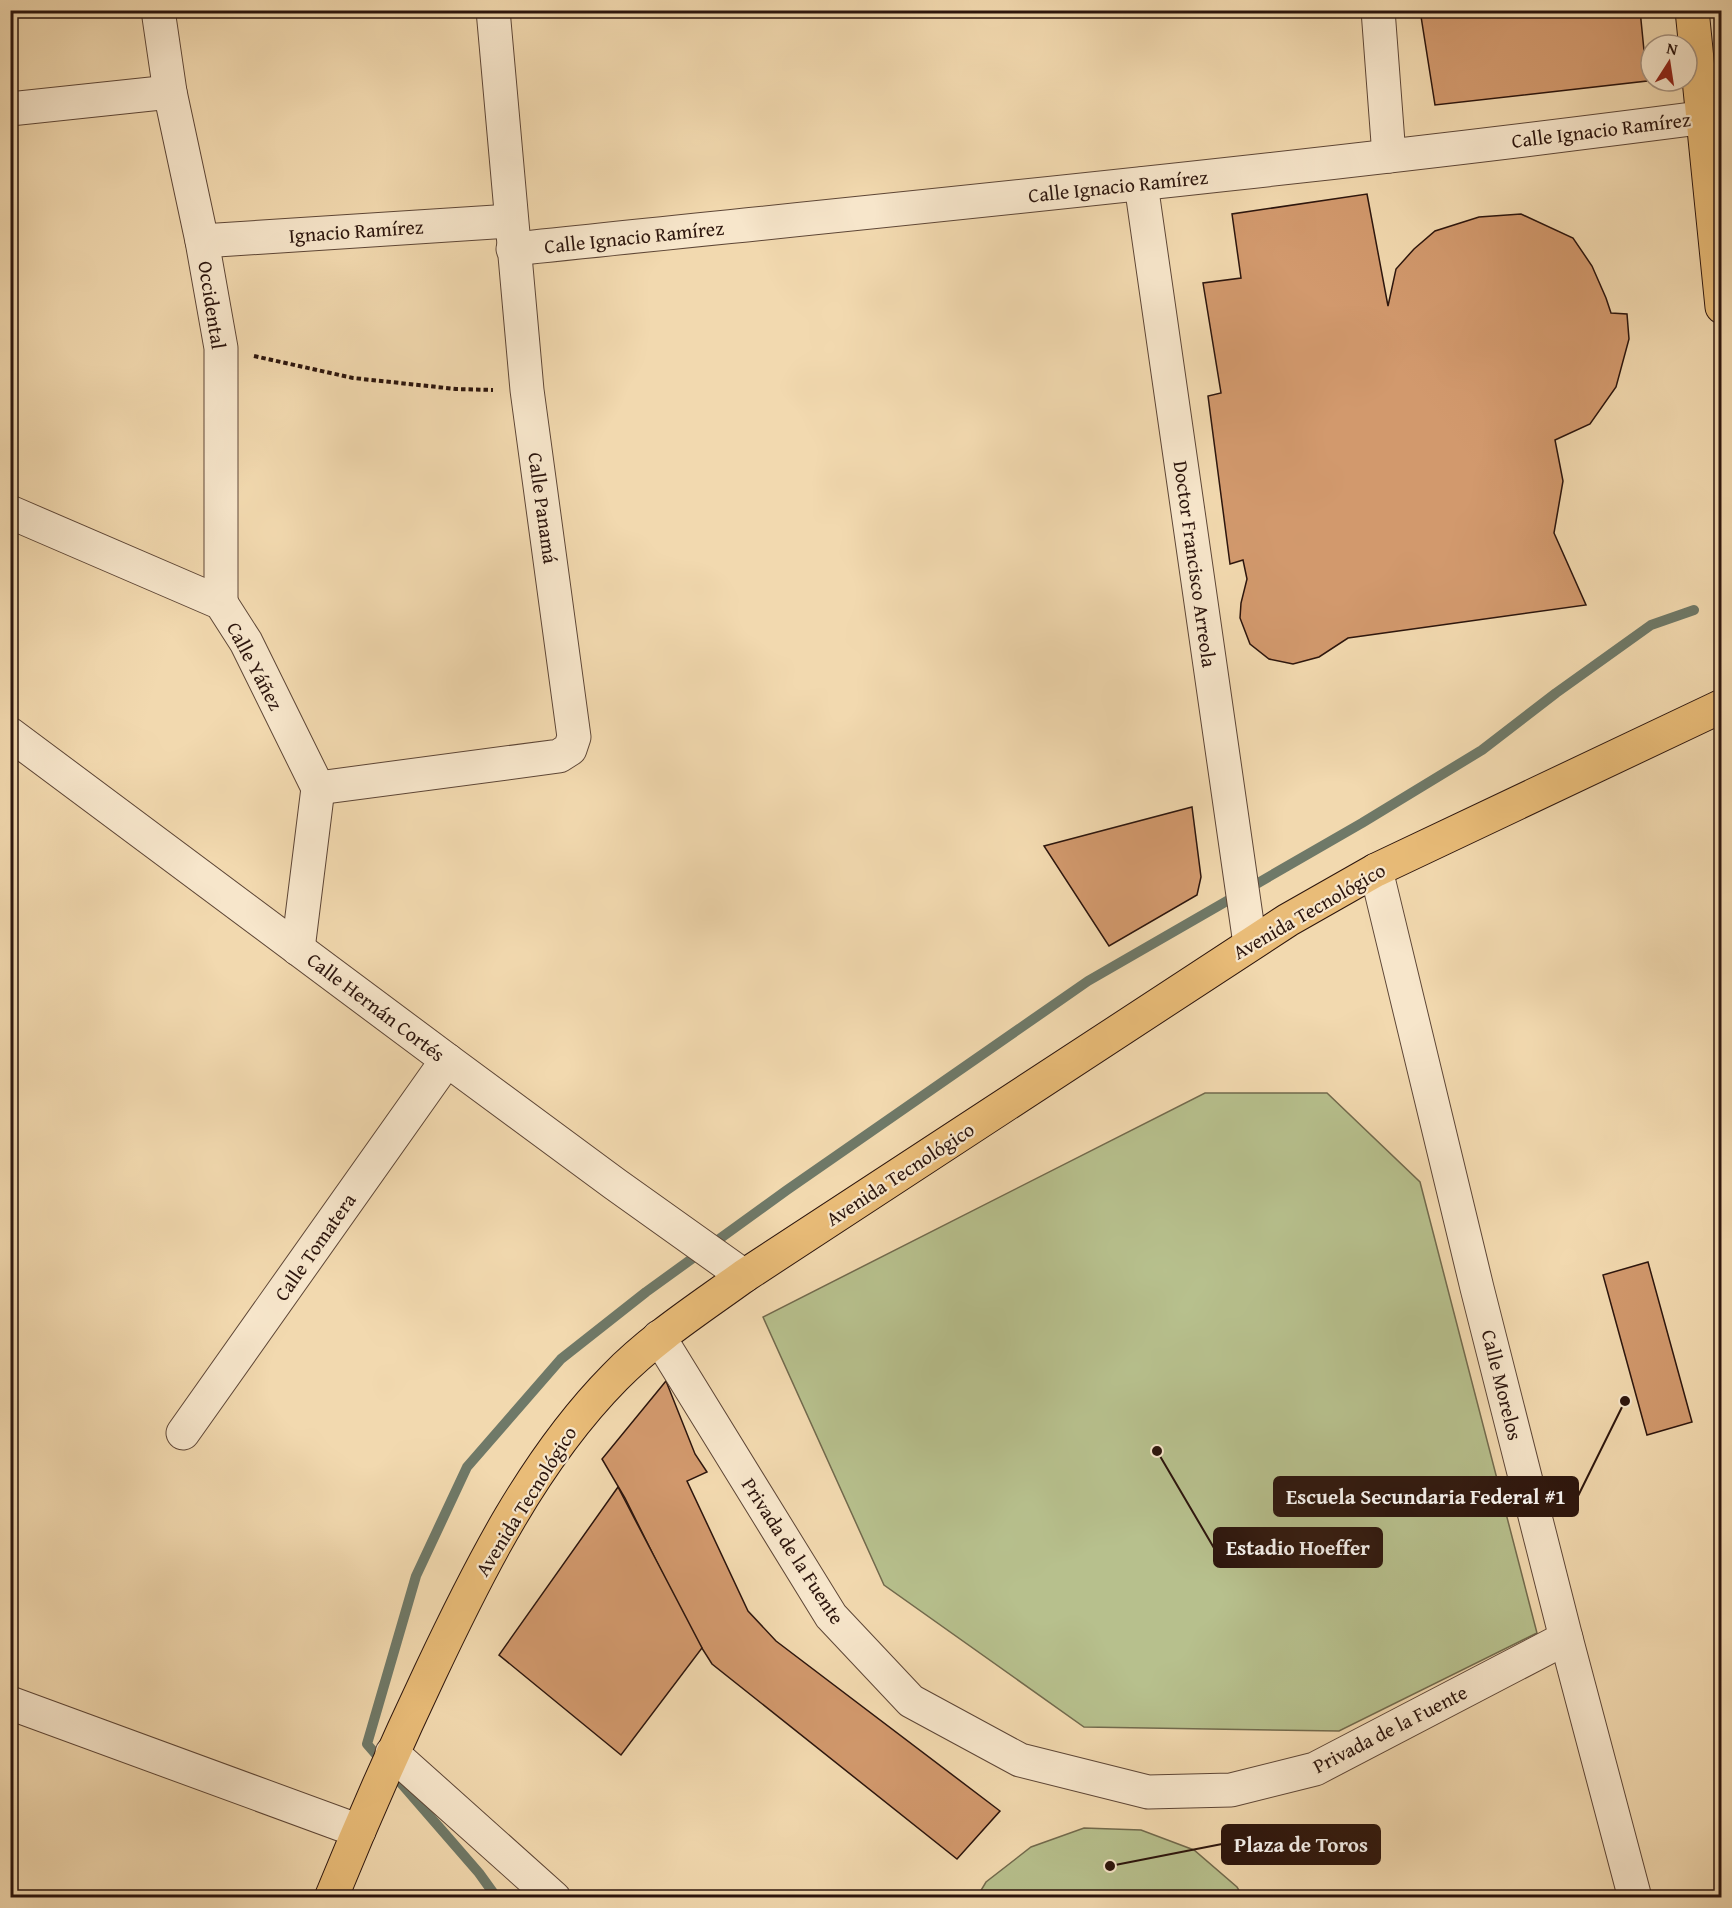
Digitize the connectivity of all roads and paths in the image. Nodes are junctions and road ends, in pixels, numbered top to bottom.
1 (158, 10) edge
2 (493, 10) edge
3 (1377, 10) edge
4 (1692, 10) edge
5 (170, 92) junction
6 (10, 109) edge
7 (1713, 116) edge
8 (1389, 156) junction
9 (1141, 184) junction
10 (512, 235) junction
11 (202, 241) junction
12 (1722, 307) edge
13 (222, 348) junction
14 (527, 390) junction
15 (10, 512) edge
16 (221, 603) junction
17 (1722, 706) edge
18 (10, 734) edge
19 (318, 788) junction
20 (1376, 870) junction
21 (1250, 944) junction
22 (298, 949) junction
23 (447, 1060) junction
24 (744, 1276) junction
25 (659, 1336) junction
26 (183, 1433) dead end
27 (1566, 1638) junction
28 (10, 1703) edge
29 (392, 1754) junction
30 (359, 1831) junction
31 (331, 1898) edge
32 (554, 1898) edge
33 (1635, 1898) edge

1 - 5 street, Occidental
2 - 10 street, Calle Panamá
3 - 8 street
4 - 7 main road
5 - 6 street
5 - 11 street, Occidental
7 - 8 street, Calle Ignacio Ramírez
7 - 12 main road
8 - 9 street, Calle Ignacio Ramírez
9 - 10 street, Calle Ignacio Ramírez
9 - 21 street, Doctor Francisco Arreola
10 - 11 street, Ignacio Ramírez
10 - 14 street, Calle Panamá
11 - 13 street, Occidental
13 - 14 path
13 - 16 street, Occidental
14 - 19 street, Calle Panamá
15 - 16 street, Calle Yáñez
16 - 19 street, Calle Yáñez
17 - 20 main road, Avenida Tecnológico
18 - 22 street, Calle Hernán Cortés
19 - 22 street
20 - 21 main road, Avenida Tecnológico
20 - 27 street, Calle Morelos
21 - 24 main road, Avenida Tecnológico
22 - 23 street, Calle Hernán Cortés
23 - 24 street, Calle Hernán Cortés
23 - 26 street, Calle Tomatera
24 - 25 main road, Avenida Tecnológico
25 - 27 street, Privada de la Fuente
25 - 29 main road, Avenida Tecnológico
27 - 33 street, Calle Morelos
28 - 30 street
29 - 30 main road, Avenida Tecnológico
29 - 32 street
30 - 31 main road, Avenida Tecnológico

